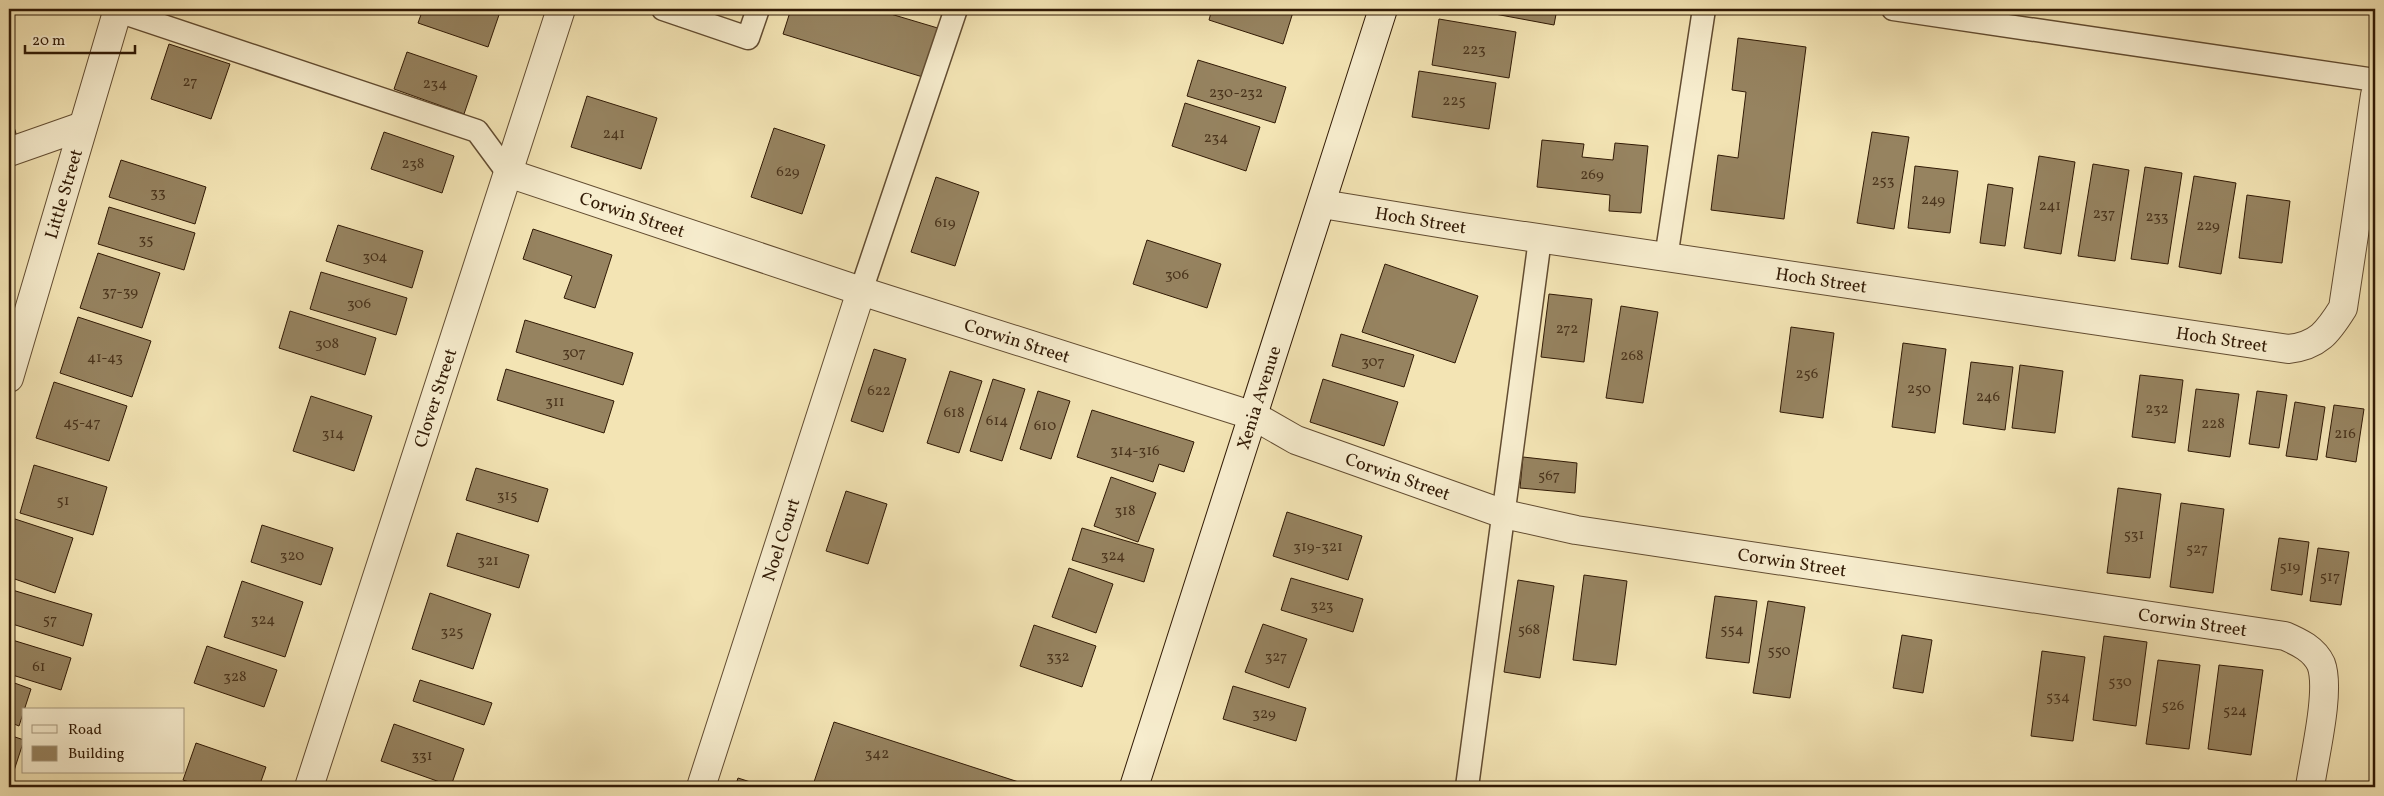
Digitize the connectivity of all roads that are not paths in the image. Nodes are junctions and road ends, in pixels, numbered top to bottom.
1 (561, 9) edge
2 (663, 9) edge
3 (758, 9) edge
4 (956, 9) edge
5 (1383, 9) edge
6 (1704, 9) edge
7 (1893, 9) edge
8 (118, 10) edge
9 (2375, 80) edge
10 (2375, 95) edge
11 (83, 126) junction
12 (9, 152) edge
13 (508, 173) junction
14 (1322, 204) junction
15 (1540, 239) junction
16 (1666, 258) junction
17 (861, 291) junction
18 (9, 378) edge
19 (1254, 416) junction
20 (1504, 514) junction
21 (309, 787) edge
22 (701, 787) edge
23 (1134, 787) edge
24 (1467, 787) edge
25 (2310, 787) edge

1 - 13 street, Clover Street
2 - 3 lane
4 - 17 lane
5 - 14 street, Xenia Avenue
6 - 16 lane
7 - 9 lane
8 - 11 street, Little Street
8 - 13 lane
10 - 16 street, Hoch Street
11 - 12 street
11 - 18 street, Little Street
13 - 17 street, Corwin Street
13 - 21 street, Clover Street
14 - 15 street, Hoch Street
14 - 19 street, Xenia Avenue
15 - 16 street, Hoch Street
15 - 20 lane
17 - 19 street, Corwin Street
17 - 22 street, Noel Court
19 - 20 street, Corwin Street
19 - 23 street, Xenia Avenue
20 - 24 lane
20 - 25 street, Corwin Street

